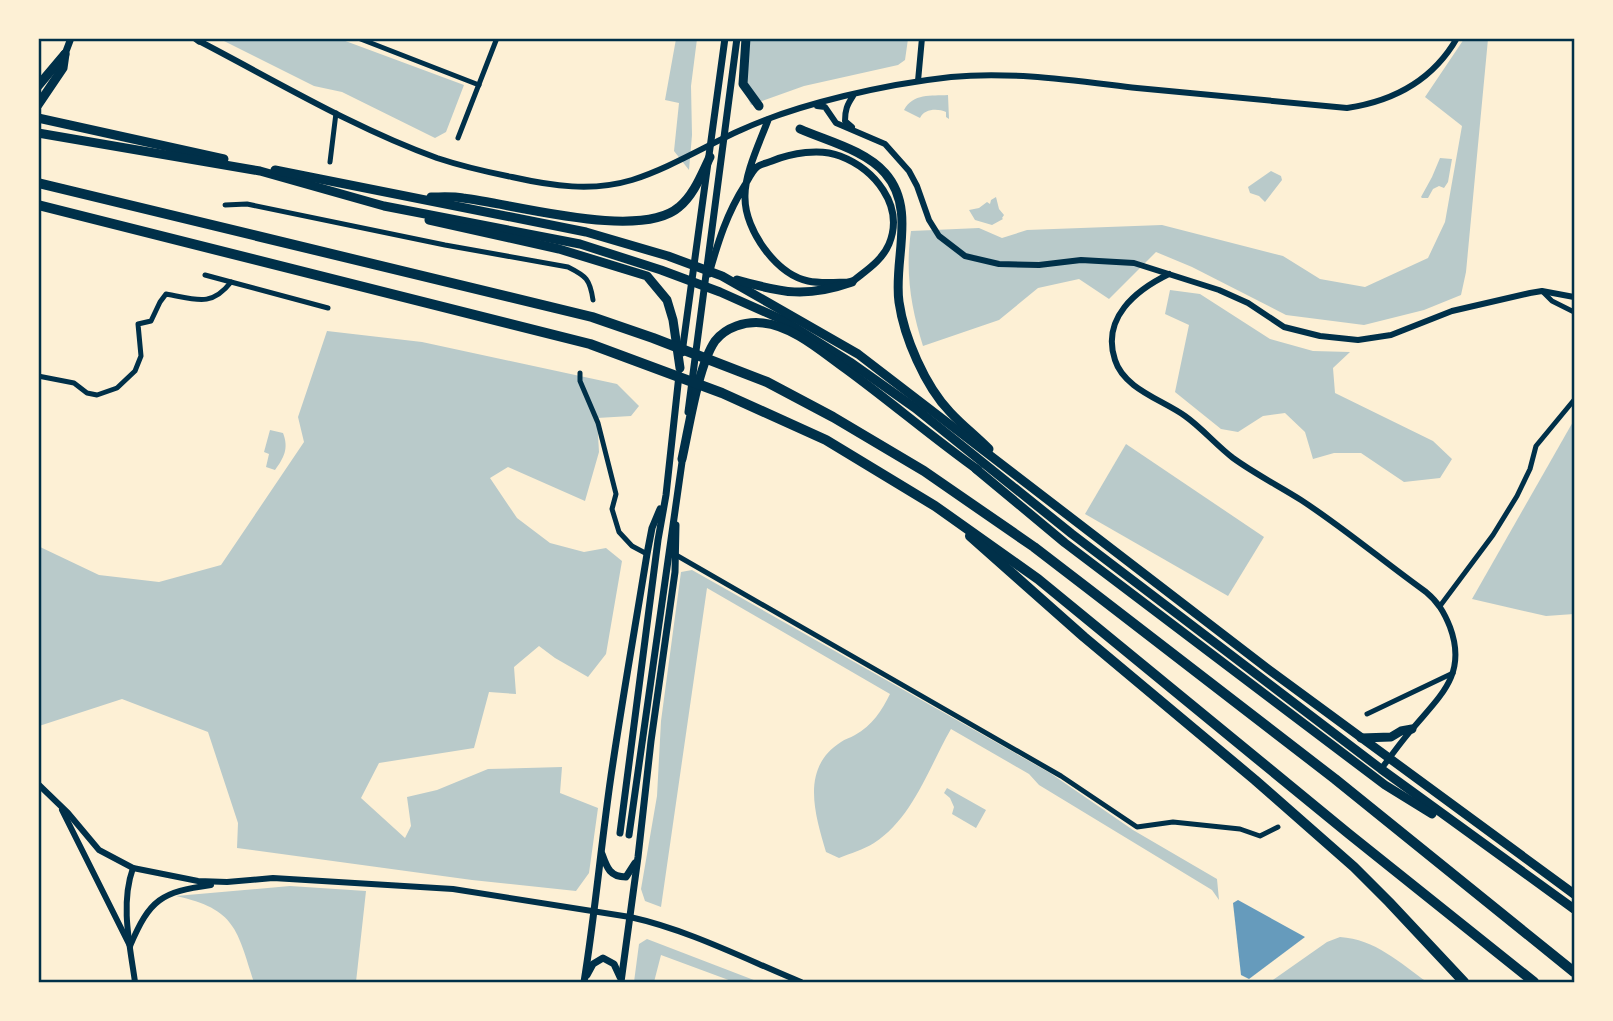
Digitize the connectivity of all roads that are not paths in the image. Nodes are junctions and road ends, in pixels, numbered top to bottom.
1 (71, 38) edge
2 (358, 38) edge
3 (497, 38) edge
4 (724, 38) edge
5 (742, 38) edge
6 (922, 38) edge
7 (1457, 38) edge
8 (197, 40) edge
9 (65, 54) junction
10 (918, 81) junction
11 (479, 85) junction
12 (38, 86) edge
13 (853, 96) junction
14 (38, 105) edge
15 (758, 106) dead end
16 (808, 106) junction
17 (336, 112) junction
18 (39, 118) edge
19 (768, 120) junction
20 (800, 129) dead end
21 (859, 132) junction
22 (38, 133) edge
23 (458, 138) dead end
24 (710, 156) junction
25 (330, 162) dead end
26 (260, 171) junction
27 (38, 183) edge
28 (406, 196) junction
29 (38, 205) edge
30 (225, 205) dead end
31 (322, 208) dead end
32 (321, 218) junction
33 (1169, 274) junction
34 (205, 275) dead end
35 (722, 276) junction
36 (231, 282) junction
37 (852, 282) junction
38 (1542, 291) junction
39 (1574, 296) edge
40 (593, 300) dead end
41 (701, 302) junction
42 (328, 308) dead end
43 (1574, 312) edge
44 (680, 368) junction
45 (580, 373) dead end
46 (38, 376) edge
47 (1574, 400) edge
48 (682, 459) junction
49 (976, 469) junction
50 (1018, 477) junction
51 (666, 495) junction
52 (676, 495) junction
53 (935, 506) junction
54 (1072, 534) junction
55 (647, 554) junction
56 (676, 555) junction
57 (1440, 606) junction
58 (1454, 673) junction
59 (1367, 714) dead end
60 (1412, 729) junction
61 (1362, 738) junction
62 (1391, 757) junction
63 (1381, 769) junction
64 (38, 783) edge
65 (60, 804) junction
66 (1278, 827) dead end
67 (620, 833) dead end
68 (629, 835) dead end
69 (1482, 844) junction
70 (600, 850) junction
71 (639, 857) junction
72 (133, 868) junction
73 (227, 882) junction
74 (1574, 894) edge
75 (1574, 909) edge
76 (595, 912) junction
77 (630, 917) junction
78 (130, 946) junction
79 (1574, 972) edge
80 (584, 981) edge
81 (135, 982) edge
82 (621, 982) edge
83 (801, 982) edge
84 (1464, 982) edge
85 (1534, 982) edge

1 - 9 main road
2 - 11 street
3 - 11 street
4 - 24 main road
5 - 15 highway
5 - 41 main road
6 - 10 street
7 - 10 street
8 - 17 street
9 - 12 highway
9 - 14 highway
10 - 13 street
11 - 23 street
13 - 16 street
13 - 21 street
16 - 19 street
16 - 21 street
17 - 19 street
17 - 25 street
18 - 28 highway
19 - 37 main road
20 - 50 highway
21 - 33 street
22 - 26 highway
24 - 28 highway
24 - 44 main road
26 - 44 highway
26 - 54 highway
27 - 79 highway
28 - 35 highway
29 - 53 highway
30 - 32 street
31 - 32 street
32 - 40 street
33 - 38 street
33 - 57 street
34 - 36 street
35 - 37 highway
35 - 50 highway
36 - 42 street
36 - 46 street
37 - 41 main road
38 - 39 street
38 - 43 street
41 - 48 main road
44 - 51 main road
45 - 55 street
47 - 57 street
48 - 49 highway
48 - 52 main road
49 - 54 highway
49 - 69 highway
50 - 61 highway
51 - 55 main road
51 - 67 main road
52 - 56 main road
52 - 68 main road
53 - 84 highway
53 - 85 highway
54 - 63 highway
55 - 70 main road
56 - 66 street
56 - 71 main road
57 - 58 street
58 - 59 street
58 - 60 street
60 - 61 highway
60 - 62 street
61 - 62 highway
62 - 63 street
62 - 74 highway
63 - 69 highway
64 - 65 street
65 - 72 street
65 - 78 street
69 - 75 highway
70 - 71 main road
70 - 76 main road
71 - 77 main road
72 - 73 street
72 - 78 street
73 - 76 street
73 - 78 street
76 - 77 street
76 - 80 main road
77 - 82 main road
77 - 83 street
78 - 81 street
80 - 82 main road

